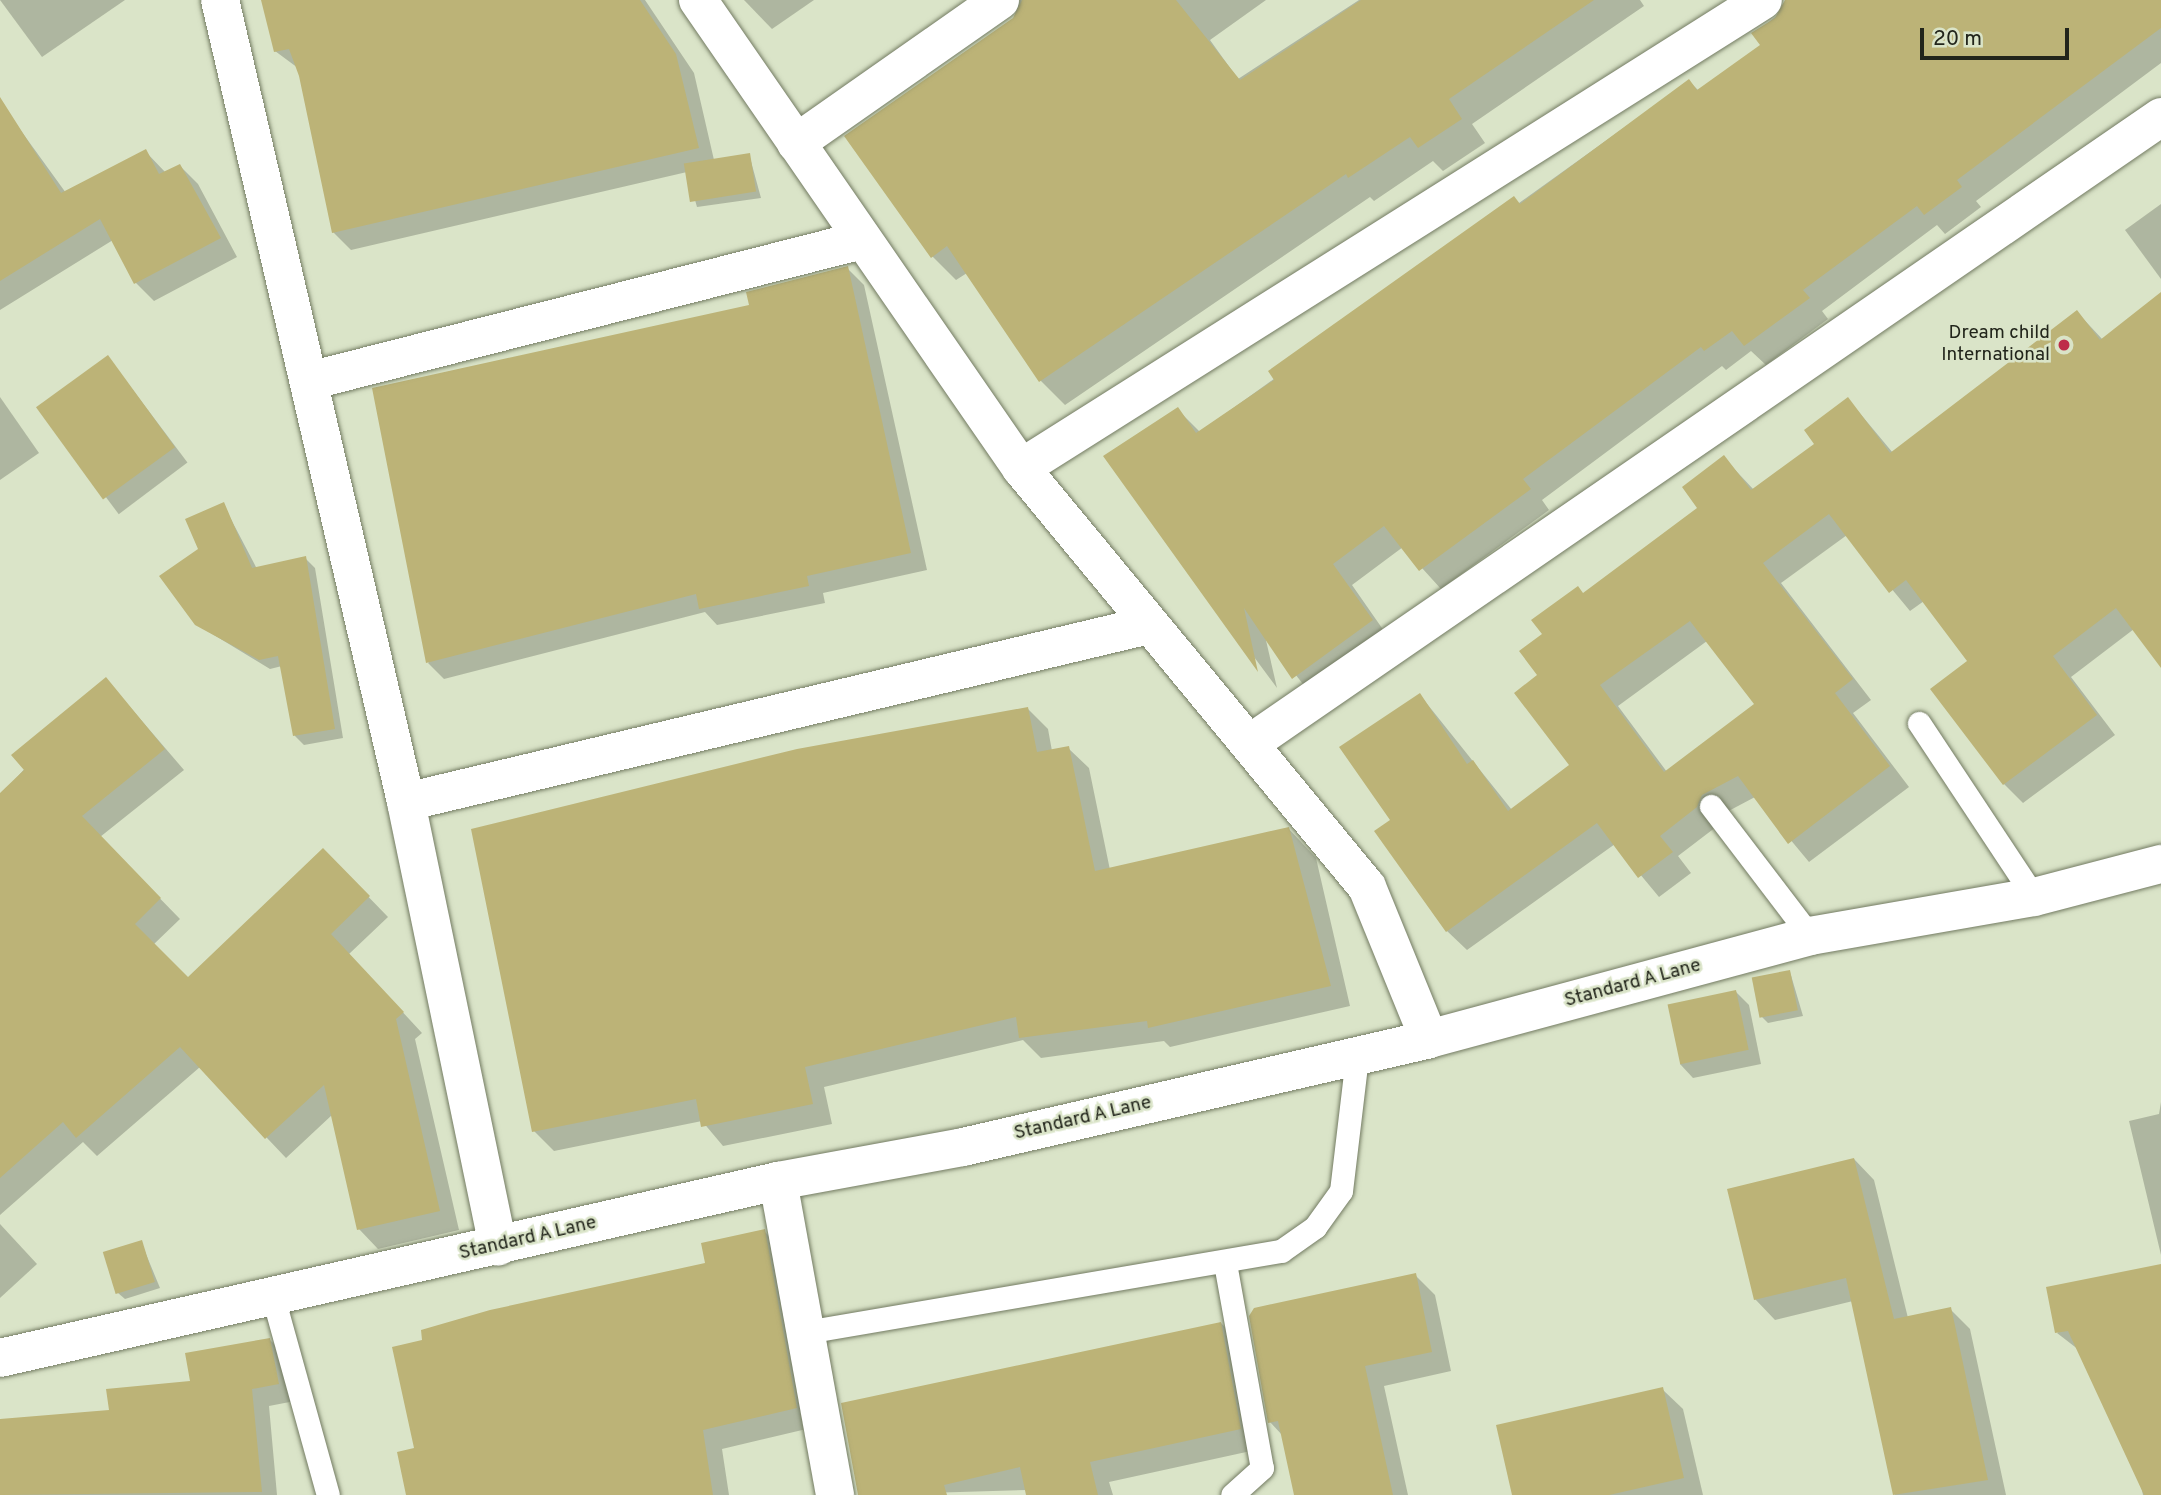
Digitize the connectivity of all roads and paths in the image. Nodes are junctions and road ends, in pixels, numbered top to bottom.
1 (220, 0) edge
2 (698, 0) edge
3 (1000, 0) edge
4 (1763, 0) edge
5 (2161, 117) edge
6 (796, 143) junction
7 (862, 240) junction
8 (309, 381) junction
9 (1021, 468) junction
10 (1145, 626) junction
11 (1919, 723) dead end
12 (1252, 742) junction
13 (406, 802) junction
14 (1711, 806) dead end
15 (2161, 864) edge
16 (2035, 897) junction
17 (1810, 936) junction
18 (1429, 1039) junction
19 (1357, 1056) junction
20 (778, 1181) junction
21 (498, 1247) junction
22 (1225, 1263) junction
23 (273, 1297) junction
24 (807, 1332) junction
25 (0, 1358) edge
26 (328, 1495) edge
27 (835, 1495) edge
28 (1232, 1495) edge

1 - 8 street
2 - 6 street
3 - 6 street
4 - 9 street
5 - 12 street
6 - 7 street
7 - 8 street
7 - 9 street
8 - 13 street
9 - 10 street
10 - 12 street
10 - 13 street
11 - 16 lane
12 - 18 street
13 - 21 street
14 - 17 lane
15 - 16 street, Standard A Lane
16 - 17 street, Standard A Lane
17 - 18 street, Standard A Lane
18 - 19 street, Standard A Lane
19 - 20 street, Standard A Lane
19 - 22 lane
20 - 21 street, Standard A Lane
20 - 24 street
21 - 23 street, Standard A Lane
22 - 24 lane
22 - 28 lane
23 - 25 street, Standard A Lane
23 - 26 lane
24 - 27 street

